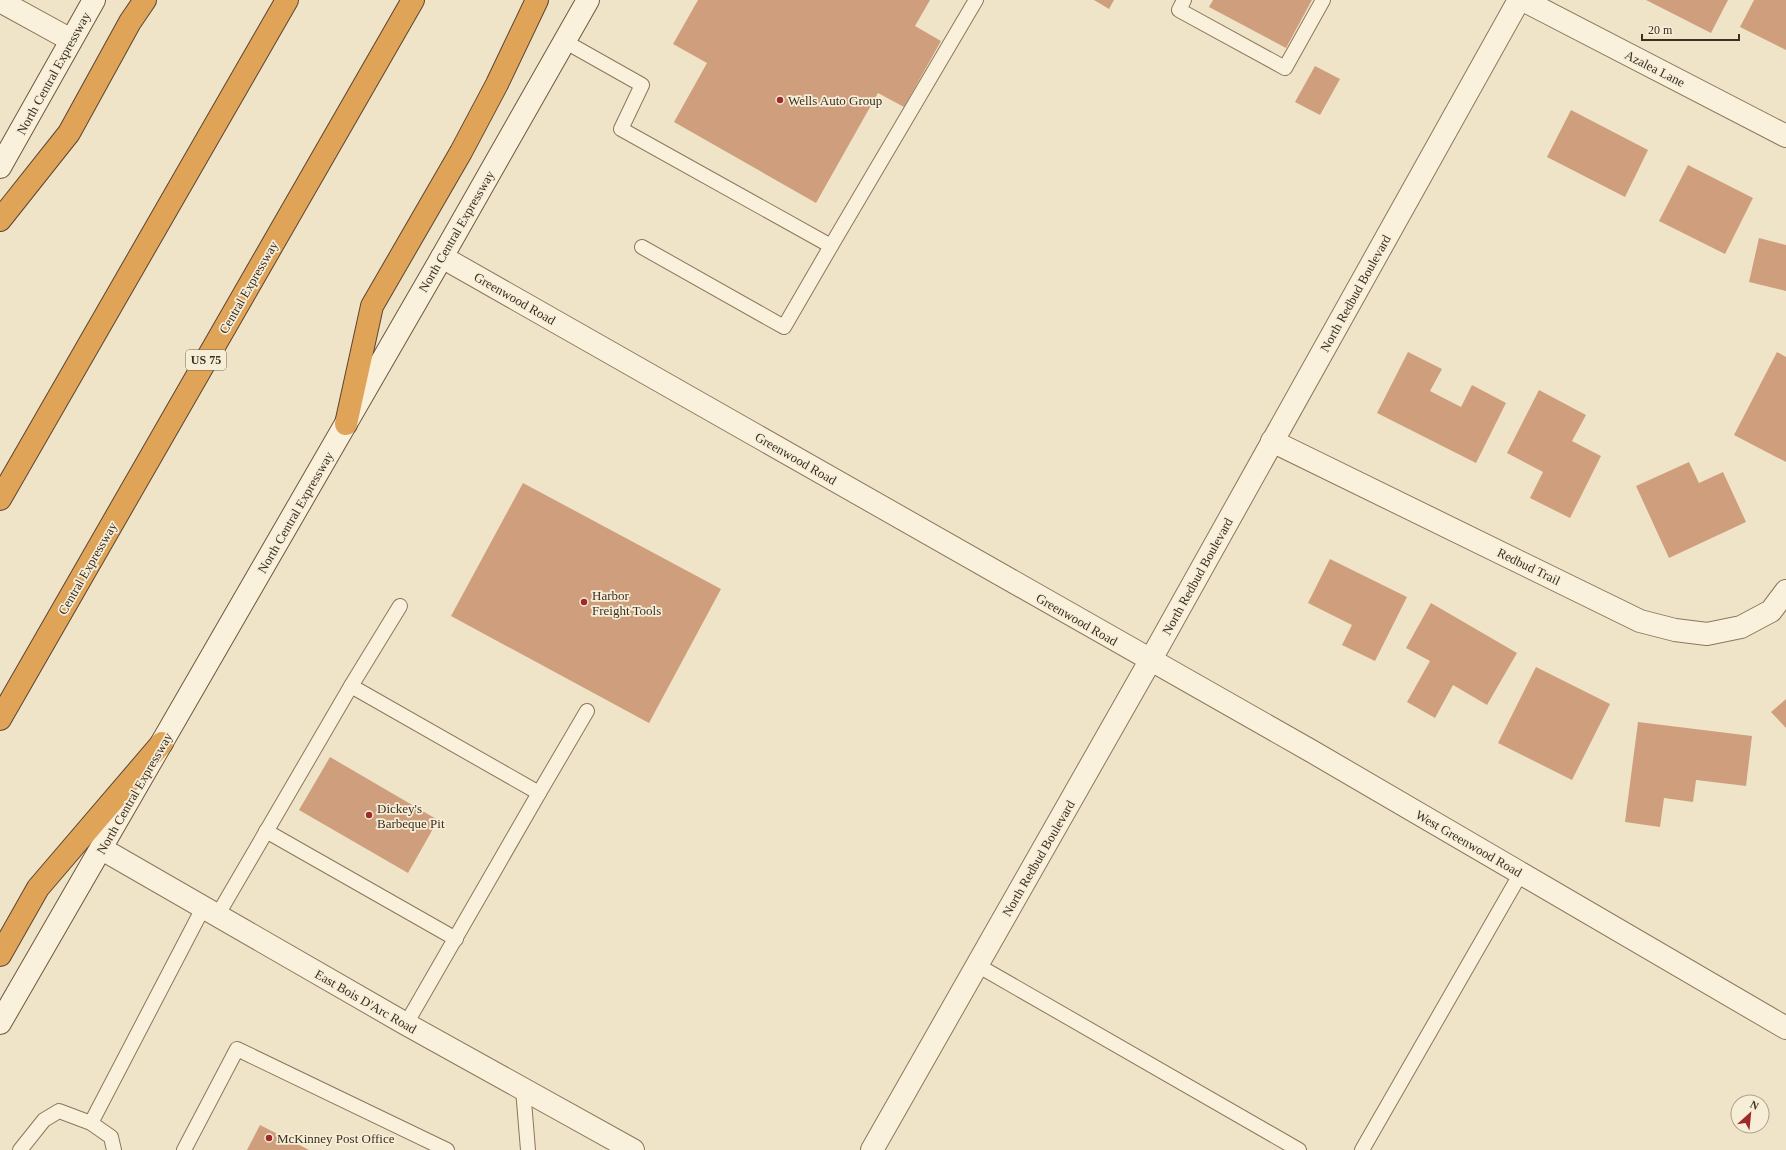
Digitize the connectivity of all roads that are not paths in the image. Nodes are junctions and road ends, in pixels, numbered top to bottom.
1 (94, 0) edge
2 (145, 0) edge
3 (287, 0) edge
4 (413, 0) edge
5 (537, 0) edge
6 (588, 0) edge
7 (976, 0) edge
8 (1184, 0) edge
9 (1323, 0) edge
10 (1519, 0) edge
11 (1523, 0) edge
12 (0, 1) edge
13 (70, 40) junction
14 (564, 41) junction
15 (1786, 136) edge
16 (0, 167) edge
17 (0, 220) edge
18 (831, 246) junction
19 (642, 247) dead end
20 (442, 257) junction
21 (346, 424) junction
22 (1272, 442) junction
23 (0, 499) edge
24 (1786, 592) edge
25 (400, 606) dead end
26 (1150, 661) junction
27 (351, 686) junction
28 (587, 711) dead end
29 (0, 719) edge
30 (162, 744) junction
31 (539, 793) junction
32 (266, 831) junction
33 (102, 849) junction
34 (1521, 873) junction
35 (210, 912) junction
36 (456, 939) junction
37 (0, 954) edge
38 (977, 965) junction
39 (0, 1023) edge
40 (406, 1024) junction
41 (1786, 1028) edge
42 (523, 1089) junction
43 (91, 1123) junction
44 (20, 1150) edge
45 (114, 1150) edge
46 (184, 1150) edge
47 (446, 1150) edge
48 (528, 1150) edge
49 (633, 1150) edge
50 (872, 1150) edge
51 (1299, 1150) edge
52 (1362, 1150) edge

1 - 13 street, North Central Expressway
2 - 17 highway
3 - 23 highway
4 - 29 highway, Central Expressway / US 75
5 - 21 highway
6 - 14 street, North Central Expressway
7 - 18 lane
8 - 9 lane
10 - 22 street, North Redbud Boulevard
11 - 15 street, Azalea Lane
12 - 13 street
13 - 16 street, North Central Expressway
14 - 18 lane
14 - 20 street, North Central Expressway
18 - 19 lane
20 - 21 street, North Central Expressway
20 - 26 street, Greenwood Road
21 - 30 street, North Central Expressway
22 - 24 street, Redbud Trail
22 - 26 street, North Redbud Boulevard
25 - 27 lane
26 - 34 street, West Greenwood Road
26 - 38 street, North Redbud Boulevard
27 - 31 lane
27 - 32 lane
28 - 31 lane
30 - 33 street, North Central Expressway
30 - 37 highway
31 - 36 lane
32 - 35 lane
32 - 36 lane
33 - 35 street, East Bois D'Arc Road
33 - 39 street, North Central Expressway
34 - 41 street, West Greenwood Road
34 - 52 lane
35 - 40 street, East Bois D'Arc Road
35 - 43 lane
36 - 40 lane
38 - 50 street, North Redbud Boulevard
38 - 51 lane
40 - 42 street, East Bois D'Arc Road
42 - 48 lane
42 - 49 street, East Bois D'Arc Road
43 - 44 lane
43 - 45 lane
46 - 47 lane

